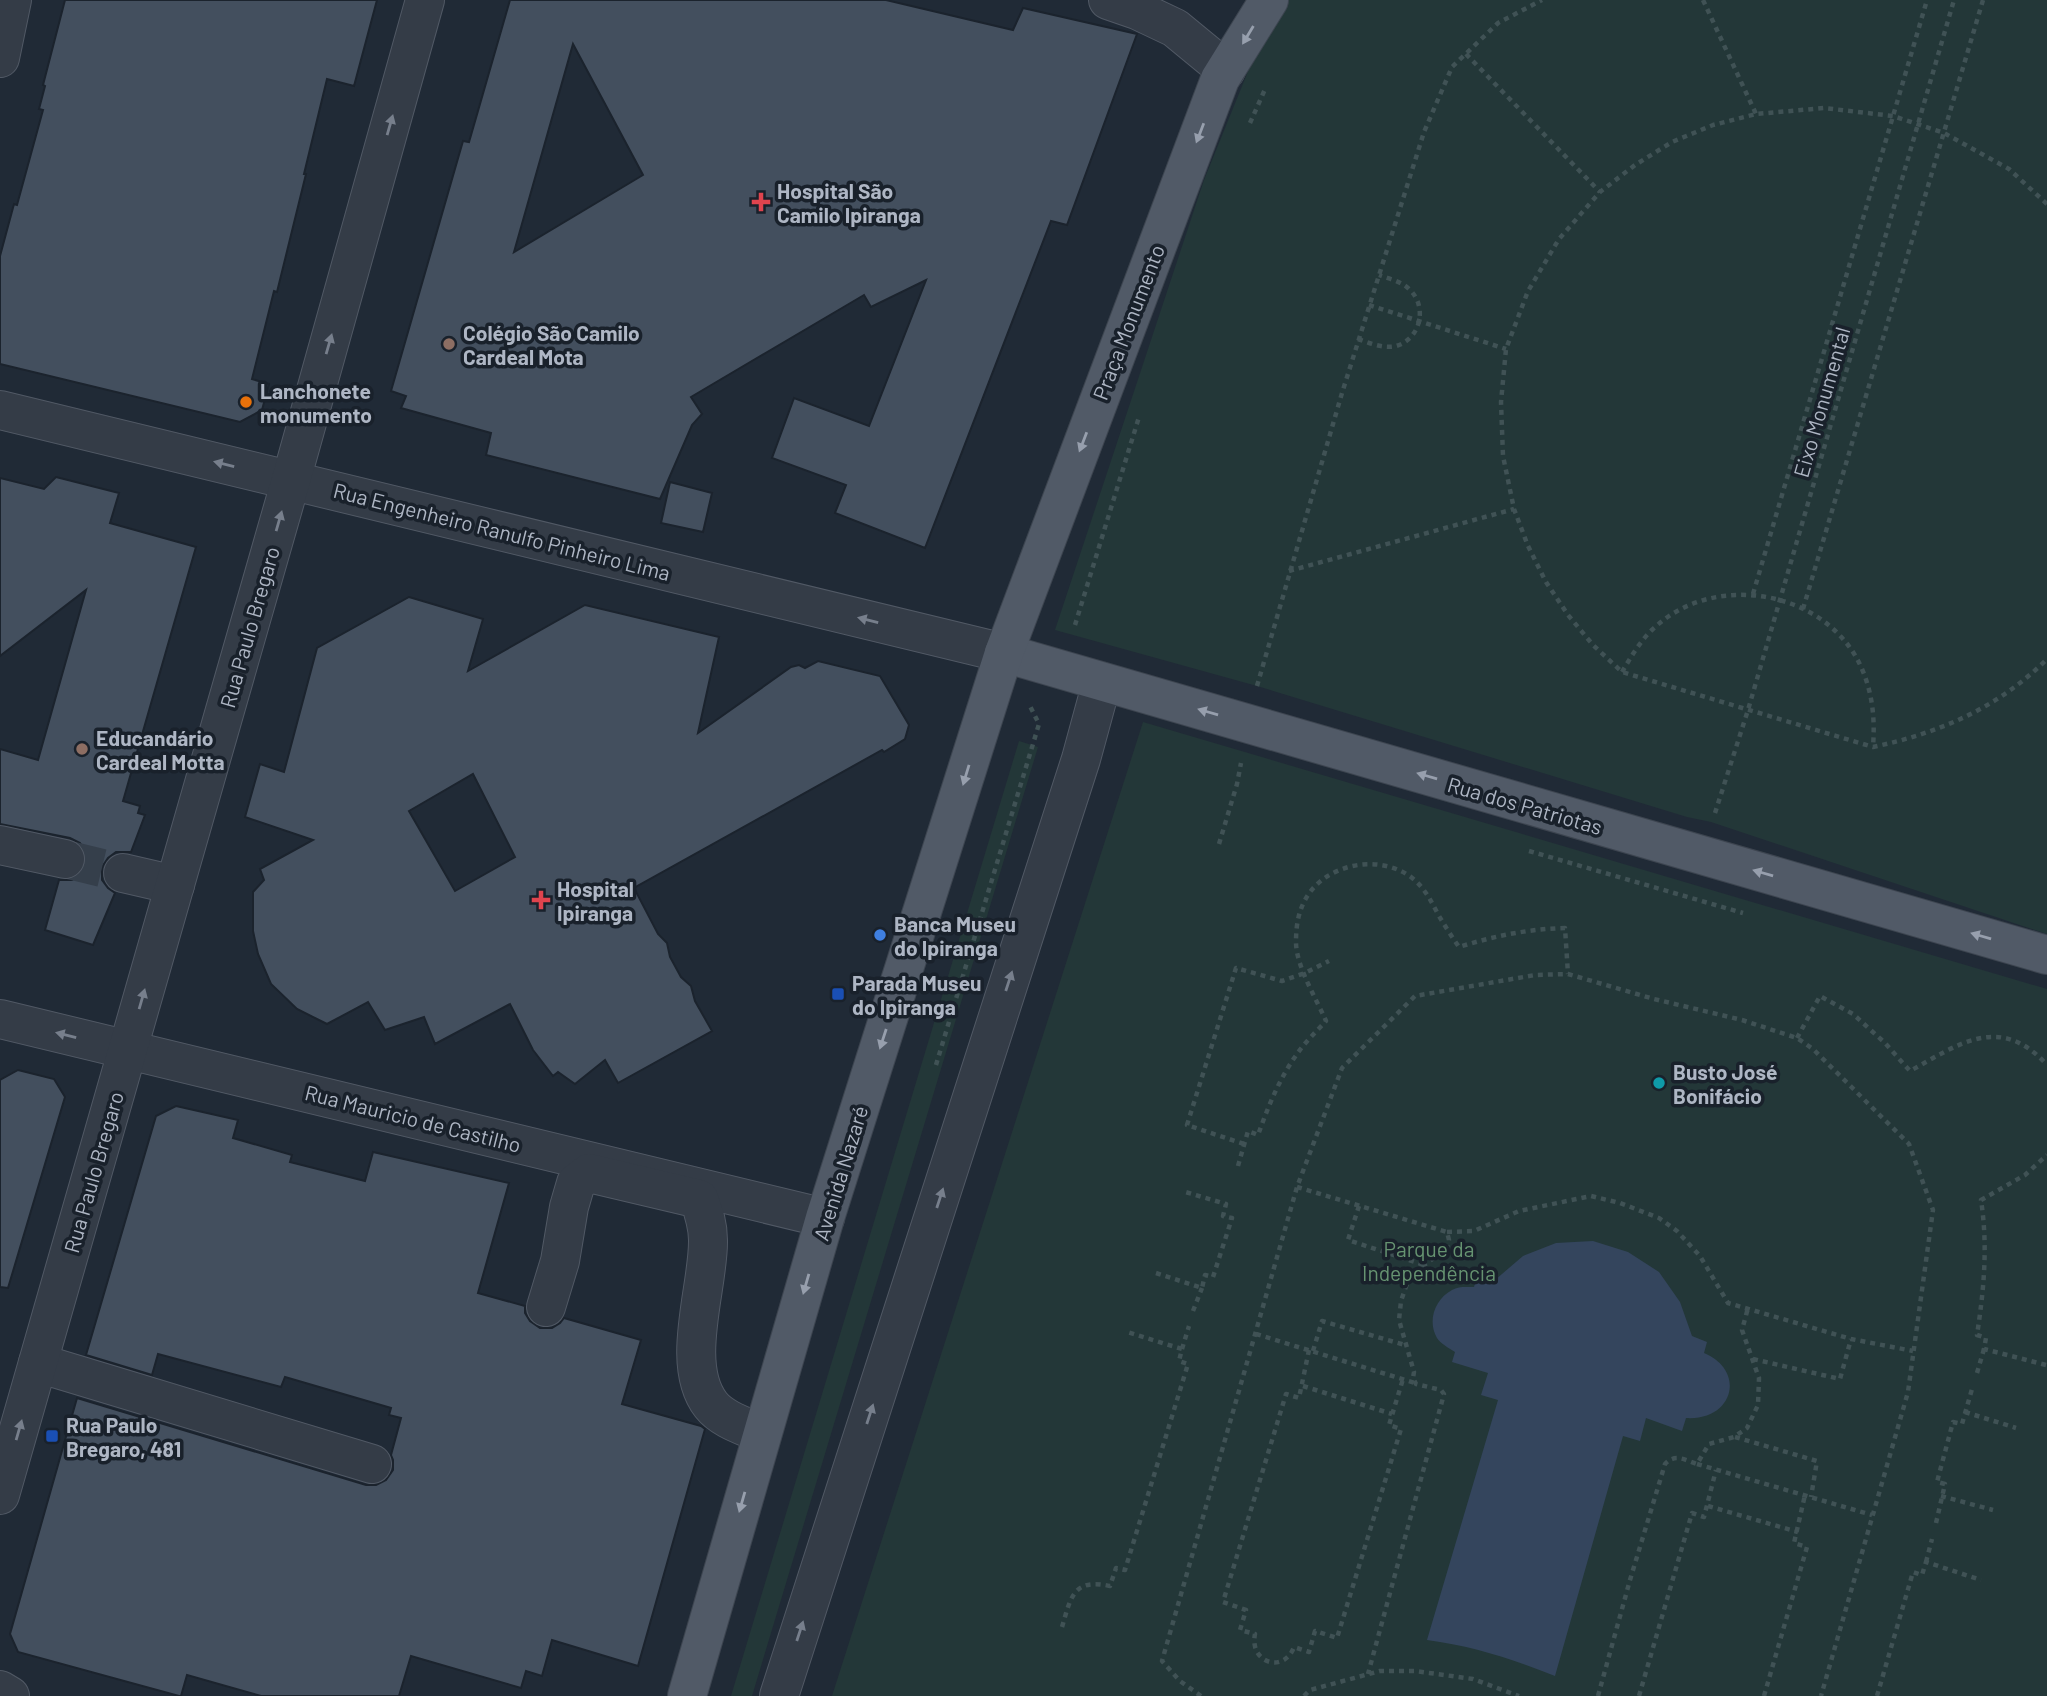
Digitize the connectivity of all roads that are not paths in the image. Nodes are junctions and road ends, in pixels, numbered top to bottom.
1 (12, 0) edge
2 (425, 0) edge
3 (1108, 0) edge
4 (1269, 0) edge
5 (1173, 14) edge
6 (0, 58) edge
7 (1226, 70) junction
8 (0, 410) edge
9 (291, 480) junction
10 (1004, 653) junction
11 (1102, 682) junction
12 (0, 845) edge
13 (65, 859) tunnel mouth
14 (123, 873) tunnel mouth
15 (175, 885) junction
16 (2047, 955) edge
17 (2, 1020) edge
18 (128, 1050) junction
19 (825, 1218) junction
20 (546, 1307) dead end
21 (38, 1363) junction
22 (762, 1434) junction
23 (372, 1464) dead end
24 (0, 1495) edge
25 (0, 1690) edge
26 (10, 1696) edge
27 (687, 1696) edge
28 (779, 1696) edge

1 - 6 street
9 -> 2 street, Rua Paulo Bregaro
3 - 5 street
4 -> 7 main road, Praça Monumento
5 - 7 street
7 -> 10 main road, Praça Monumento
9 -> 8 street, Rua Engenheiro Ranulfo Pinheiro Lima
10 -> 9 street, Rua Engenheiro Ranulfo Pinheiro Lima
15 -> 9 street, Rua Paulo Bregaro
10 - 11 main road, Rua dos Patriotas
10 -> 19 main road, Avenida Nazaré
16 -> 11 main road, Rua dos Patriotas
28 -> 11 street
12 - 13 street
14 - 15 street
18 -> 15 street, Rua Paulo Bregaro
18 -> 17 street, Rua Mauricio de Castilho
18 - 19 street, Rua Mauricio de Castilho
18 - 21 street, Rua Paulo Bregaro
19 -> 22 main road, Avenida Nazaré
20 - 22 street
21 - 23 street
24 -> 21 street, Rua Paulo Bregaro
22 -> 27 main road, Avenida Nazaré
25 - 26 street

